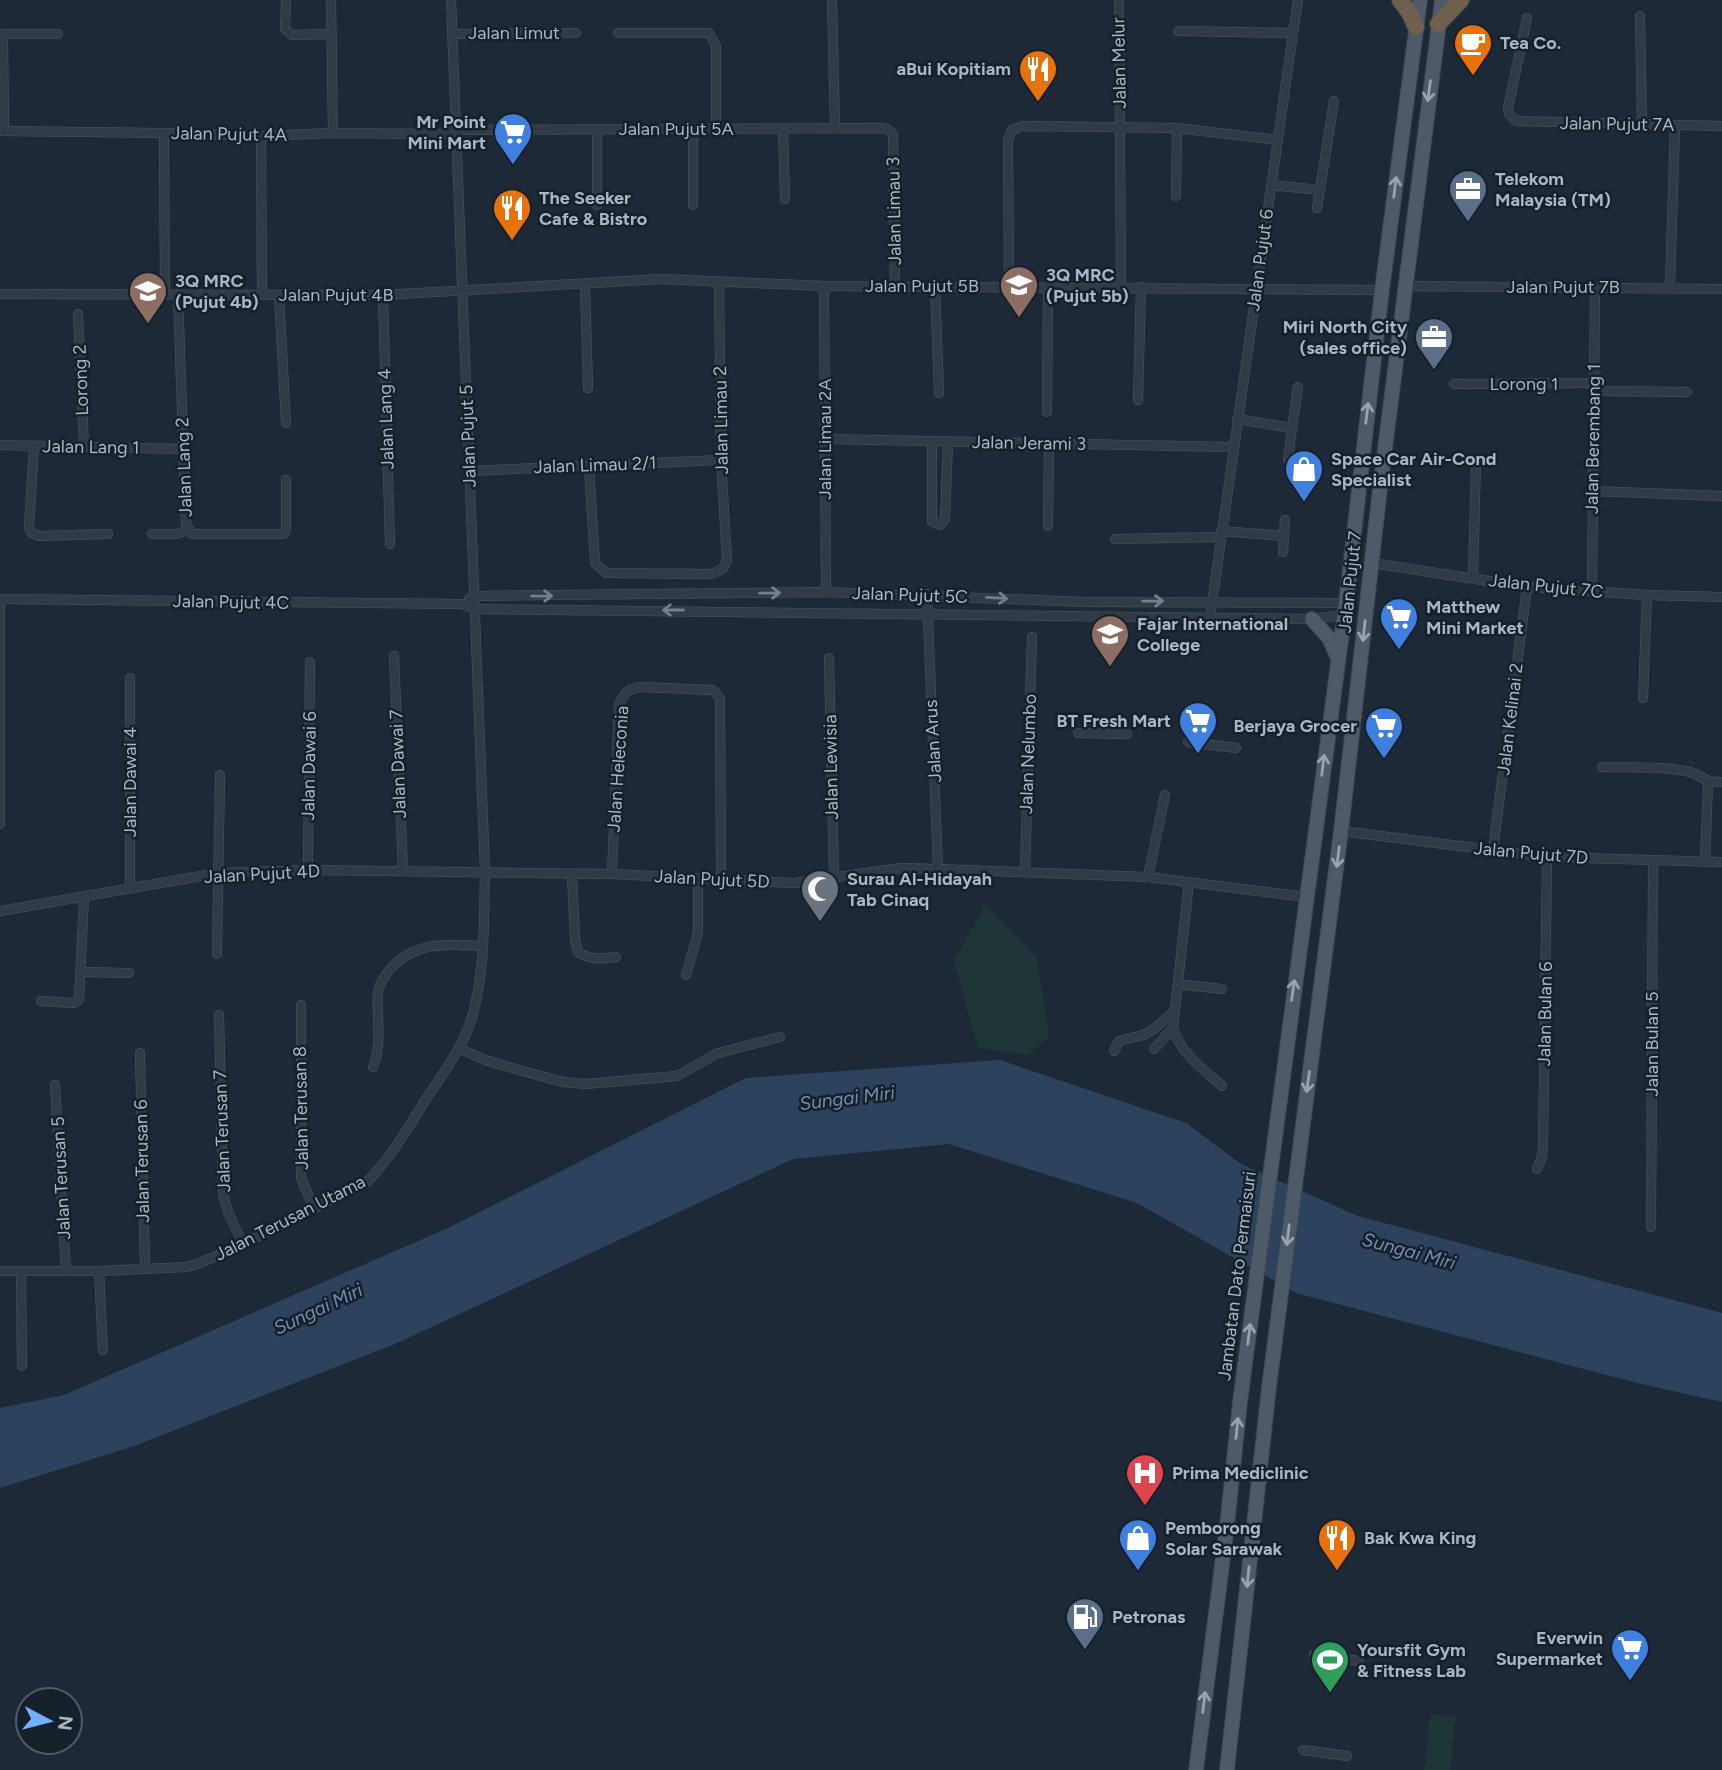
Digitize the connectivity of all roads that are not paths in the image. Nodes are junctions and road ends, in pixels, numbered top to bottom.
1 (286, 0) edge
2 (331, 0) edge
3 (452, 0) edge
4 (832, 0) edge
5 (1119, 0) edge
6 (1298, 0) edge
7 (1400, 0) edge
8 (1420, 0) edge
9 (1442, 0) edge
10 (1461, 0) edge
11 (1640, 16) dead end
12 (1527, 18) dead end
13 (1438, 24) junction
14 (1416, 27) junction
15 (1178, 31) dead end
16 (576, 33) dead end
17 (618, 33) dead end
18 (1293, 33) junction
19 (1, 34) edge
20 (58, 34) dead end
21 (331, 34) junction
22 (453, 34) junction
23 (1334, 101) dead end
24 (1642, 125) junction
25 (1675, 125) junction
26 (1120, 126) junction
27 (1722, 126) edge
28 (835, 128) junction
29 (1177, 128) junction
30 (597, 129) junction
31 (783, 129) junction
32 (456, 130) junction
33 (693, 130) junction
34 (716, 130) junction
35 (2, 131) edge
36 (164, 133) junction
37 (333, 133) junction
38 (893, 135) joint
39 (261, 136) junction
40 (1278, 140) junction
41 (1271, 185) junction
42 (1320, 190) junction
43 (1176, 196) dead end
44 (785, 199) dead end
45 (597, 205) dead end
46 (693, 205) dead end
47 (1317, 208) dead end
48 (719, 281) junction
49 (585, 284) junction
50 (824, 286) junction
51 (895, 286) junction
52 (935, 286) junction
53 (1009, 286) junction
54 (1405, 286) junction
55 (1048, 287) junction
56 (1121, 287) junction
57 (1141, 287) junction
58 (1257, 287) junction
59 (1595, 287) junction
60 (1670, 288) junction
61 (1382, 289) junction
62 (1722, 289) edge
63 (463, 292) junction
64 (0, 294) edge
65 (165, 294) junction
66 (178, 294) junction
67 (262, 295) junction
68 (279, 295) junction
69 (383, 295) junction
70 (78, 314) dead end
71 (1454, 384) dead end
72 (1298, 387) dead end
73 (1594, 387) junction
74 (587, 388) dead end
75 (1687, 392) dead end
76 (939, 393) dead end
77 (1138, 400) dead end
78 (1047, 412) dead end
79 (1237, 419) junction
80 (286, 423) dead end
81 (1292, 428) junction
82 (825, 439) junction
83 (932, 442) junction
84 (948, 442) junction
85 (1049, 444) junction
86 (0, 445) edge
87 (34, 446) junction
88 (84, 447) junction
89 (1233, 447) junction
90 (183, 449) junction
91 (721, 460) junction
92 (1288, 460) dead end
93 (1476, 461) dead end
94 (589, 466) junction
95 (469, 471) junction
96 (286, 480) dead end
97 (1381, 480) junction
98 (1593, 491) junction
99 (1722, 496) edge
100 (1285, 520) dead end
101 (1048, 526) dead end
102 (188, 530) junction
103 (107, 534) dead end
104 (152, 534) dead end
105 (1221, 534) junction
106 (1284, 536) junction
107 (1115, 540) dead end
108 (390, 544) dead end
109 (1283, 552) dead end
110 (1372, 563) junction
111 (1473, 578) junction
112 (1527, 587) junction
113 (1592, 591) junction
114 (827, 592) junction
115 (927, 594) junction
116 (1647, 595) junction
117 (474, 596) junction
118 (1722, 597) edge
119 (0, 599) edge
120 (1211, 601) junction
121 (1085, 602) junction
122 (1255, 603) junction
123 (462, 604) junction
124 (475, 609) junction
125 (1345, 609) junction
126 (926, 613) junction
127 (1084, 616) junction
128 (1210, 617) junction
129 (1255, 618) junction
130 (1312, 619) junction
131 (1032, 637) dead end
132 (394, 656) dead end
133 (829, 658) dead end
134 (1337, 658) junction
135 (310, 662) dead end
136 (130, 678) dead end
137 (1643, 698) dead end
138 (1078, 733) dead end
139 (1127, 734) dead end
140 (1188, 742) dead end
141 (1236, 748) dead end
142 (1602, 767) dead end
143 (220, 775) dead end
144 (1722, 782) edge
145 (1708, 783) junction
146 (1165, 795) dead end
147 (0, 824) edge
148 (1341, 831) junction
149 (1493, 850) junction
150 (1547, 857) junction
151 (1653, 862) junction
152 (1705, 862) junction
153 (1722, 862) edge
154 (939, 869) junction
155 (308, 870) junction
156 (403, 872) junction
157 (485, 872) junction
158 (1025, 872) junction
159 (218, 873) junction
160 (612, 874) junction
161 (572, 875) junction
162 (834, 877) junction
163 (1148, 877) junction
164 (698, 878) junction
165 (720, 878) junction
166 (1189, 882) junction
167 (130, 887) junction
168 (84, 897) junction
169 (1306, 897) junction
170 (0, 911) edge
171 (483, 946) junction
172 (217, 954) dead end
173 (616, 957) dead end
174 (82, 972) junction
175 (129, 973) dead end
176 (686, 975) dead end
177 (1178, 984) junction
178 (1222, 989) dead end
179 (41, 1001) dead end
180 (301, 1005) dead end
181 (1175, 1011) junction
182 (219, 1015) dead end
183 (1173, 1028) junction
184 (780, 1037) dead end
185 (460, 1048) junction
186 (1154, 1049) dead end
187 (1114, 1051) dead end
188 (140, 1053) dead end
189 (373, 1067) dead end
190 (55, 1085) dead end
191 (1222, 1086) dead end
192 (1271, 1155) joint
193 (1537, 1169) dead end
194 (314, 1209) junction
195 (1651, 1227) dead end
196 (243, 1244) junction
197 (145, 1269) junction
198 (0, 1271) edge
199 (21, 1271) junction
200 (66, 1271) junction
201 (99, 1271) junction
202 (103, 1350) dead end
203 (22, 1366) dead end
204 (1314, 1655) dead end
205 (1359, 1661) dead end
206 (1303, 1750) dead end
207 (1347, 1756) dead end
208 (1196, 1770) edge
209 (1227, 1770) edge

1 - 21 street
2 - 21 street
3 - 22 street, Jalan Pujut 5
4 - 28 street
5 - 26 street, Jalan Melur
6 - 18 street, Jalan Pujut 6
7 - 14 highway
8 - 14 main road, Jalan Pujut 7
9 - 13 main road, Jalan Pujut 7
10 - 13 highway
11 - 24 street
12 - 24 street, Jalan Pujut 7A
13 -> 54 main road, Jalan Pujut 7
61 -> 14 main road, Jalan Pujut 7
15 - 18 street
16 - 22 street, Jalan Limut
17 - 34 street
18 - 40 street, Jalan Pujut 6
19 - 20 street
19 - 35 street
21 - 37 street
22 - 32 street, Jalan Pujut 5
23 - 42 street
24 - 25 street, Jalan Pujut 7A
25 - 27 street, Jalan Pujut 7A
25 - 60 street
26 - 29 street
26 - 53 street
26 - 56 street, Jalan Melur
28 - 31 street, Jalan Pujut 5A
28 - 38 street, Jalan Pujut 5A
29 - 40 street
29 - 43 street
30 - 32 street, Jalan Pujut 5A
30 - 33 street, Jalan Pujut 5A
30 - 45 street
31 - 34 street, Jalan Pujut 5A
31 - 44 street
32 - 37 street, Jalan Pujut 4A
32 - 63 street, Jalan Pujut 5
33 - 34 street, Jalan Pujut 5A
33 - 46 street
35 - 36 street, Jalan Pujut 4A
36 - 39 street, Jalan Pujut 4A
36 - 65 street
37 - 39 street, Jalan Pujut 4A
38 - 51 street, Jalan Limau 3
39 - 67 street
40 - 41 street, Jalan Pujut 6
41 - 42 street
41 - 58 street, Jalan Pujut 6
42 - 47 street
48 - 49 street, Jalan Pujut 5B
48 - 50 street, Jalan Pujut 5B
48 - 91 street, Jalan Limau 2
49 - 63 street, Jalan Pujut 5B
49 - 74 street
50 - 51 street, Jalan Pujut 5B
50 - 82 street, Jalan Limau 2A
51 - 52 street, Jalan Pujut 5B
52 - 53 street, Jalan Pujut 5B
52 - 76 street
53 - 55 street, Jalan Pujut 5B
54 - 59 street, Jalan Pujut 7B
54 - 97 main road, Jalan Pujut 7
55 - 56 street, Jalan Pujut 5B
55 - 78 street
56 - 57 street, Jalan Pujut 5B
57 - 58 street, Jalan Pujut 5B
57 - 77 street
58 - 61 street, Jalan Pujut 5B
58 - 79 street, Jalan Pujut 6
59 - 60 street, Jalan Pujut 7B
59 - 73 street, Jalan Berembang 1
60 - 62 street, Jalan Pujut 7B
125 -> 61 main road, Jalan Pujut 7
63 - 69 street, Jalan Pujut 4B
63 - 95 street, Jalan Pujut 5
64 - 65 street, Jalan Pujut 4B
65 - 66 street, Jalan Pujut 4B
66 - 67 street, Jalan Pujut 4B
66 - 90 street, Jalan Lang 2
67 - 68 street, Jalan Pujut 4B
68 - 69 street, Jalan Pujut 4B
68 - 80 street
69 - 108 street, Jalan Lang 4
70 - 88 street, Lorong 2
71 - 73 street, Lorong 1
72 - 81 street
73 - 75 street, Lorong 1
73 - 98 street, Jalan Berembang 1
79 - 81 street
79 - 89 street, Jalan Pujut 6
81 - 92 street
82 - 83 street, Jalan Jerami 3
82 - 114 street, Jalan Limau 2A
83 - 84 street, Jalan Jerami 3
83 - 84 street
84 - 85 street, Jalan Jerami 3
85 - 89 street, Jalan Jerami 3
85 - 101 street
86 - 87 street, Jalan Lang 1
87 - 88 street, Jalan Lang 1
87 - 103 street
88 - 90 street, Jalan Lang 1
89 - 105 street, Jalan Pujut 6
90 - 102 street, Jalan Lang 2
91 - 94 street, Jalan Limau 2/1
91 - 94 street, Jalan Limau 2
93 - 111 street
94 - 95 street, Jalan Limau 2/1
95 - 117 street, Jalan Pujut 5
96 - 102 street, Jalan Lang 2
97 - 110 main road, Jalan Pujut 7
97 - 125 main road
98 - 99 street
98 - 113 street, Jalan Berembang 1
100 - 106 street
102 - 104 street
105 - 106 street
105 - 107 street
105 - 120 street, Jalan Pujut 6
106 - 109 street
110 - 111 street, Jalan Pujut 7C
110 -> 148 main road, Jalan Pujut 7
111 - 112 street, Jalan Pujut 7C
112 - 113 street, Jalan Pujut 7C
112 - 149 street, Jalan Kelinai 2
113 - 116 street, Jalan Pujut 7C
114 - 115 street, Jalan Pujut 5C
117 -> 114 street, Jalan Pujut 5C
115 -> 121 street, Jalan Pujut 5C
115 - 126 street, Jalan Arus
116 - 118 street, Jalan Pujut 7C
116 - 137 street
117 - 123 street
117 - 124 street, Jalan Pujut 5
119 - 123 street, Jalan Pujut 4C
119 - 147 street
121 -> 120 street, Jalan Pujut 5C
120 - 122 street, Jalan Pujut 5C
120 - 128 street, Jalan Pujut 6
121 - 127 street
122 - 125 street, Jalan Pujut 5C
122 - 129 street
123 - 124 street
126 -> 124 street, Jalan Pujut 5C
124 - 157 street, Jalan Pujut 5
125 - 130 street, Jalan Pujut 5C
125 - 134 main road, Jalan Pujut 7
126 - 127 street, Jalan Pujut 5C
126 - 154 street, Jalan Arus
127 - 128 street, Jalan Pujut 5C
128 - 129 street, Jalan Pujut 5C
129 - 130 street, Jalan Pujut 5C
130 - 134 main road
131 - 158 street, Jalan Nelumbo
132 - 156 street, Jalan Dawai 7
133 - 162 street, Jalan Lewisia
169 -> 134 main road, Jalan Pujut 7
135 - 155 street, Jalan Dawai 6
136 - 167 street, Jalan Dawai 4
138 - 139 street
140 - 141 street
142 - 145 street
143 - 159 street
144 - 145 street
145 - 152 street
146 - 163 street
148 - 149 street, Jalan Pujut 7D
148 -> 209 main road, Jalan Pujut 7
149 - 150 street, Jalan Pujut 7D
150 - 151 street, Jalan Pujut 7D
150 - 193 street, Jalan Bulan 6
151 - 152 street, Jalan Pujut 7D
151 - 195 street, Jalan Bulan 5
152 - 153 street, Jalan Pujut 7D
154 - 158 street, Jalan Pujut 5D
154 - 162 street, Jalan Pujut 5D
155 - 156 street, Jalan Pujut 4D
155 - 159 street, Jalan Pujut 4D
156 - 157 street, Jalan Pujut 4D
157 - 161 street, Jalan Pujut 5D
157 - 171 street, Jalan Terusan Utama
158 - 163 street, Jalan Pujut 5D
159 - 167 street, Jalan Pujut 4D
159 - 172 street
160 - 161 street, Jalan Pujut 5D
160 - 164 street, Jalan Pujut 5D
160 - 165 street, Jalan Heleconia
161 - 173 street
162 - 165 street, Jalan Pujut 5D
163 - 166 street, Jalan Pujut 5D
164 - 165 street, Jalan Pujut 5D
164 - 176 street
166 - 169 street, Jalan Pujut 5D
166 - 177 street
167 - 168 street, Jalan Pujut 4D
168 - 170 street, Jalan Pujut 4D
168 - 174 street
192 -> 169 main road, Jalan Pujut 7
171 - 185 street, Jalan Terusan Utama
171 - 189 street
174 - 175 street
174 - 179 street
177 - 178 street
177 - 181 street
180 - 194 street, Jalan Terusan 8
181 - 183 street
181 - 187 street
182 - 196 street, Jalan Terusan 7
183 - 186 street
183 - 191 street
184 - 185 street
185 - 194 street, Jalan Terusan Utama
188 - 197 street, Jalan Terusan 6
190 - 200 street, Jalan Terusan 5
208 -> 192 main road, Jambatan Dato Permaisuri
194 - 196 street, Jalan Terusan Utama
196 - 197 street, Jalan Terusan Utama
197 - 201 street, Jalan Terusan Utama
198 - 199 street, Jalan Terusan Utama
199 - 200 street, Jalan Terusan Utama
199 - 203 street
200 - 201 street, Jalan Terusan Utama
201 - 202 street
204 - 205 street
206 - 207 street

